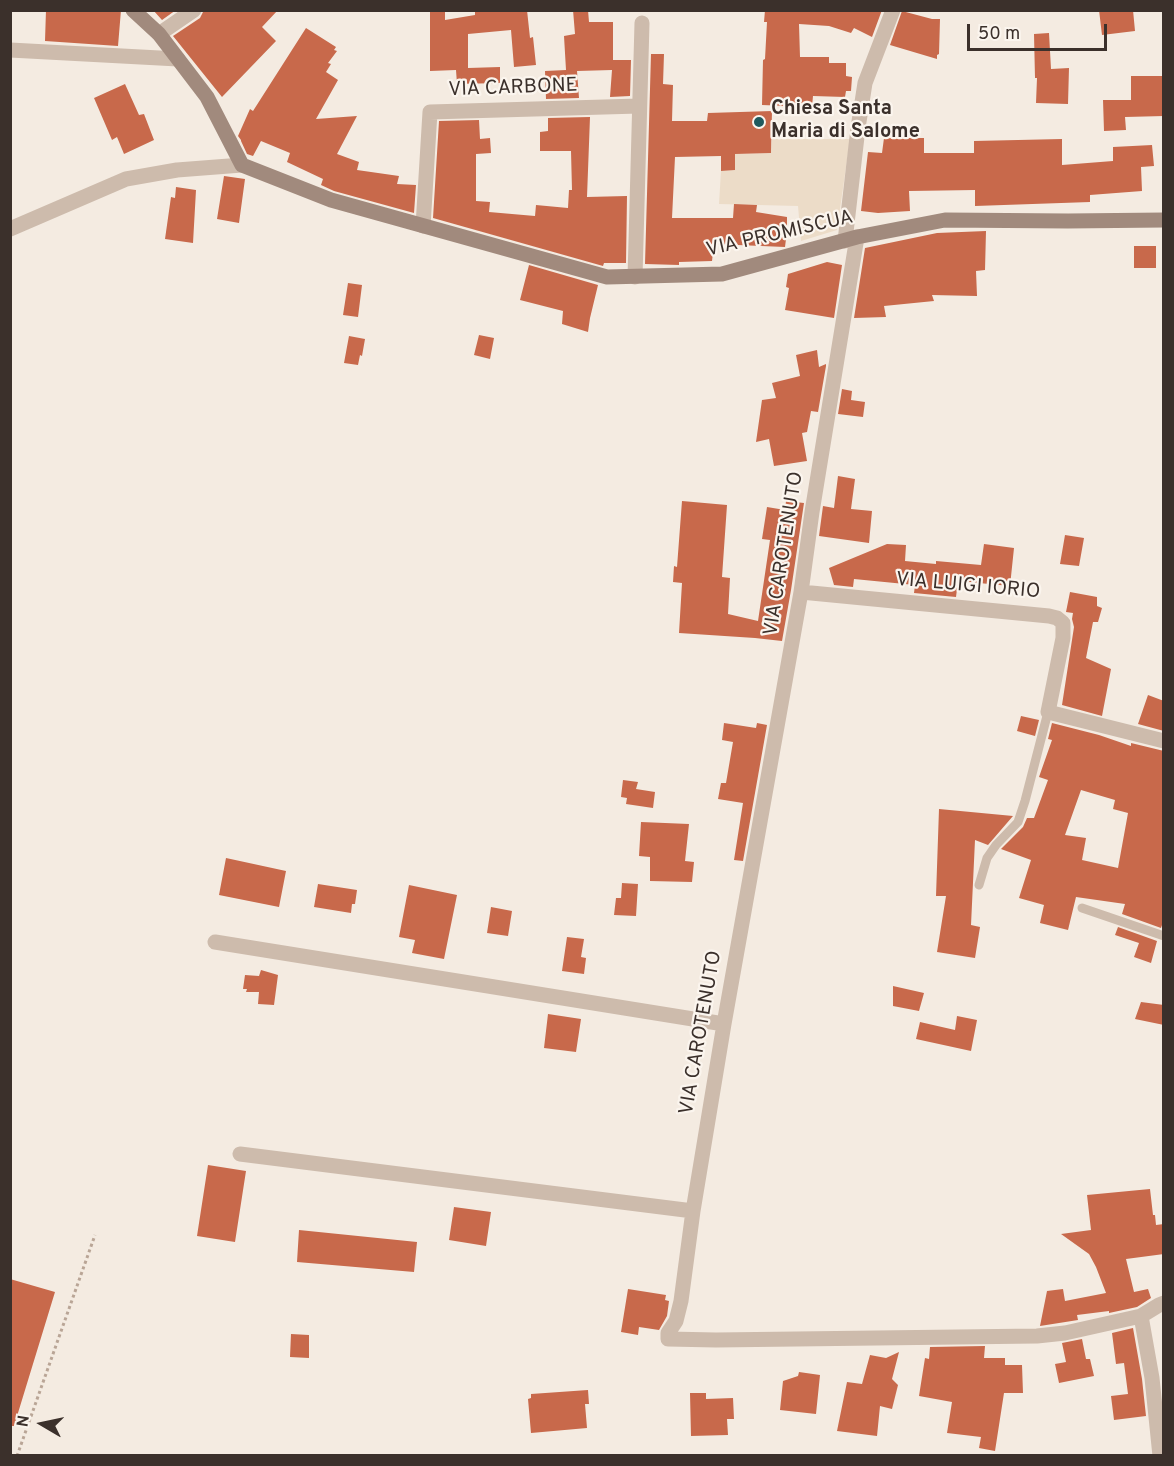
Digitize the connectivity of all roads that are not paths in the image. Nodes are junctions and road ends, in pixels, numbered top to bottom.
1 (133, 10) edge
2 (194, 10) edge
3 (893, 10) edge
4 (642, 22) dead end
5 (159, 34) junction
6 (10, 50) edge
7 (178, 59) junction
8 (639, 106) junction
9 (242, 165) junction
10 (1164, 219) edge
11 (423, 226) junction
12 (10, 229) edge
13 (851, 239) junction
14 (635, 277) junction
15 (801, 592) junction
16 (1048, 712) junction
17 (1164, 741) edge
18 (979, 885) dead end
19 (1082, 908) dead end
20 (1164, 936) edge
21 (215, 942) dead end
22 (724, 1024) junction
23 (240, 1154) dead end
24 (693, 1211) junction
25 (1164, 1304) edge
26 (1141, 1316) junction
27 (1160, 1455) edge

1 - 5 street
2 - 5 street
3 - 13 street, VIA CAROTENUTO
4 - 8 street
5 - 7 street
6 - 7 street
7 - 9 street
8 - 11 street, VIA CARBONE
8 - 14 street
9 - 11 street, VIA PROMISCUA
9 - 12 street
10 - 13 street, VIA PROMISCUA
11 - 14 street, VIA PROMISCUA
13 - 14 street, VIA PROMISCUA
13 - 15 street, VIA CAROTENUTO
15 - 16 street, VIA LUIGI IORIO
15 - 22 street, VIA CAROTENUTO
16 - 17 street
16 - 18 lane
19 - 20 lane
21 - 22 street
22 - 24 street, VIA CAROTENUTO
23 - 24 street
24 - 26 street, VIA CAROTENUTO
25 - 26 street, VIA CAROTENUTO
26 - 27 street

